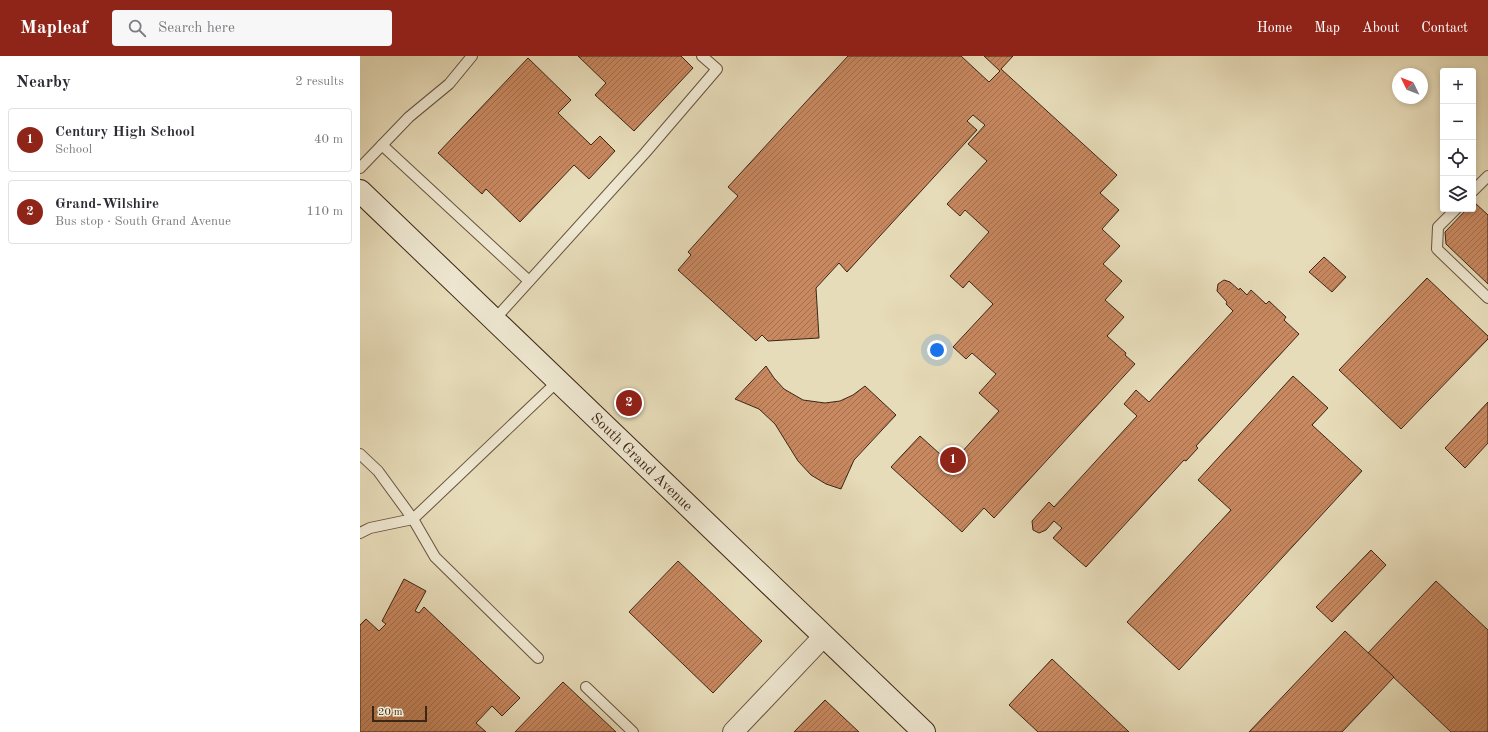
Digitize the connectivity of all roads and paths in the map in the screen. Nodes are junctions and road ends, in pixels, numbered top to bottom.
1 (472, 56) edge
2 (702, 56) edge
3 (382, 145) junction
4 (360, 168) edge
5 (1488, 176) edge
6 (1476, 188) edge
7 (360, 191) edge
8 (1453, 212) edge
9 (529, 281) junction
10 (1488, 298) edge
11 (495, 319) junction
12 (558, 381) junction
13 (360, 454) edge
14 (413, 519) junction
15 (360, 533) edge
16 (824, 636) junction
17 (538, 658) dead end
18 (586, 687) dead end
19 (633, 732) edge
20 (733, 732) edge
21 (924, 732) edge

1 - 3 lane
2 - 9 lane
3 - 4 lane
3 - 9 lane
5 - 6 lane
7 - 11 main road, South Grand Avenue
8 - 10 lane
9 - 11 lane
11 - 12 main road, South Grand Avenue
12 - 14 lane
12 - 16 main road, South Grand Avenue
13 - 14 lane
14 - 15 lane
14 - 17 lane
16 - 20 street
16 - 21 main road, South Grand Avenue
18 - 19 lane

